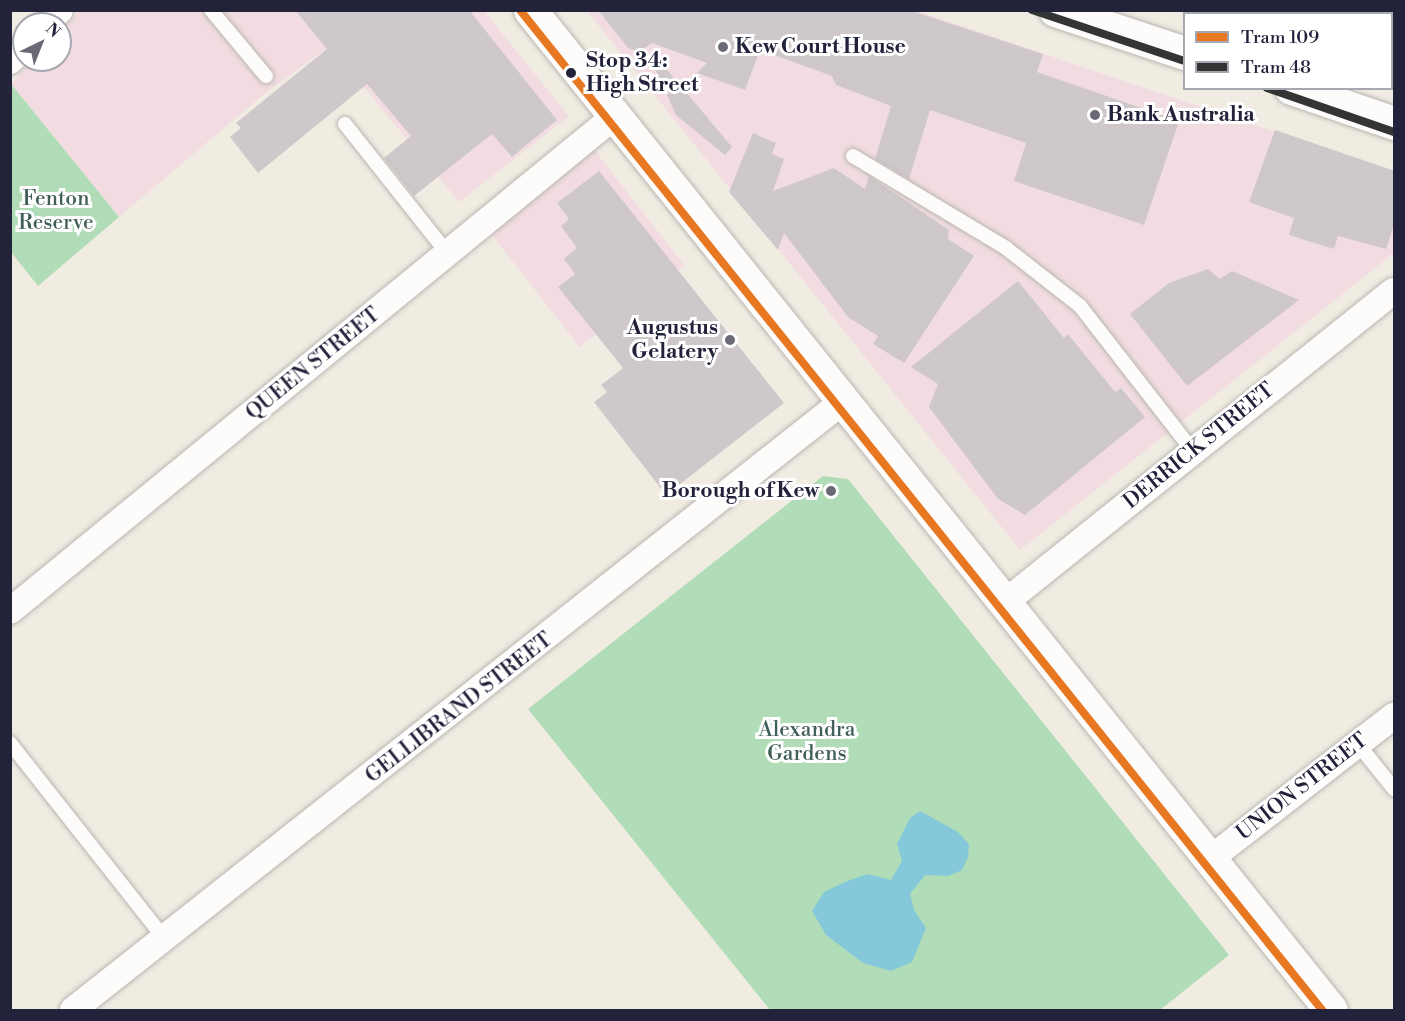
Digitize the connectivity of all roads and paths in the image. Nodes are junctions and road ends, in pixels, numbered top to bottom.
1 (212, 10) edge
2 (530, 10) edge
3 (1055, 10) edge
4 (1183, 52) edge
5 (266, 75) dead end
6 (1297, 90) edge
7 (615, 116) junction
8 (1395, 123) edge
9 (345, 124) dead end
10 (853, 156) dead end
11 (448, 254) junction
12 (1395, 291) edge
13 (842, 402) junction
14 (1192, 450) junction
15 (1004, 603) junction
16 (10, 611) edge
17 (1395, 716) edge
18 (10, 742) edge
19 (1358, 744) junction
20 (1395, 789) edge
21 (1210, 859) junction
22 (165, 939) junction
23 (73, 1011) edge
24 (1331, 1011) edge

1 - 5 lane
2 - 7 main road
3 - 4 main road
6 - 8 main road
7 - 11 street, QUEEN STREET
7 - 13 main road
9 - 11 lane
10 - 14 lane
11 - 16 street, QUEEN STREET
12 - 14 street, DERRICK STREET
13 - 15 main road
13 - 22 street, GELLIBRAND STREET
14 - 15 street, DERRICK STREET
15 - 21 main road
17 - 19 street, UNION STREET
18 - 22 lane
19 - 20 lane
19 - 21 street, UNION STREET
21 - 24 main road
22 - 23 street, GELLIBRAND STREET

